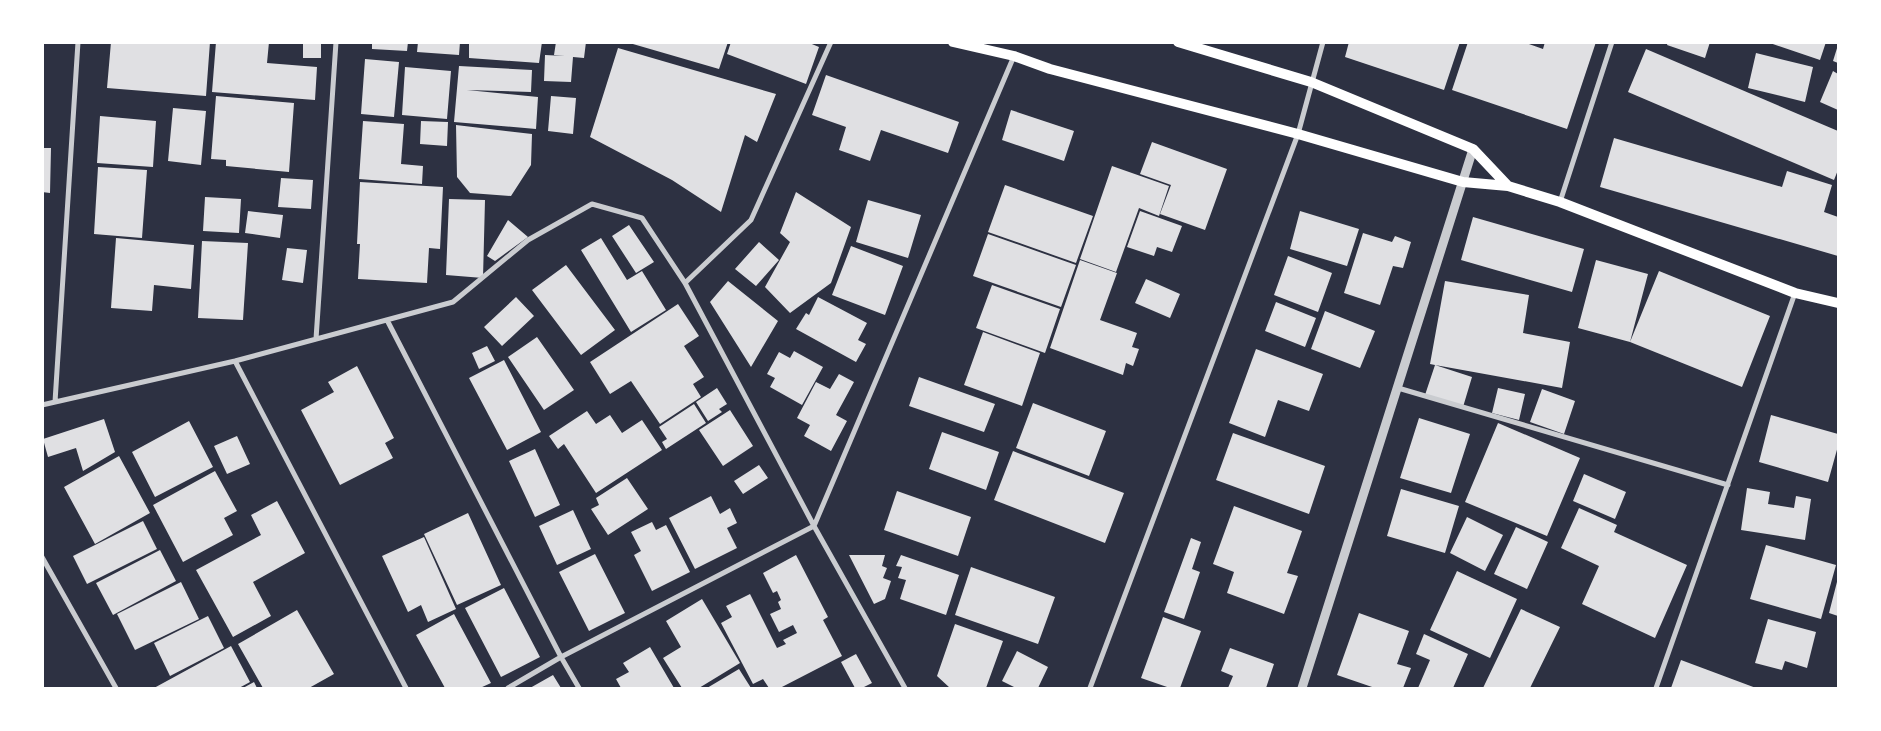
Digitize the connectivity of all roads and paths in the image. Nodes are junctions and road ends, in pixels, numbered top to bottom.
1 (78, 42) edge
2 (336, 42) edge
3 (831, 42) edge
4 (953, 42) edge
5 (1178, 42) edge
6 (1323, 42) edge
7 (1612, 42) edge
8 (1014, 56) junction
9 (1311, 82) junction
10 (1298, 134) junction
11 (1473, 149) junction
12 (1463, 182) junction
13 (1508, 186) junction
14 (1560, 202) junction
15 (685, 284) junction
16 (1796, 293) junction
17 (1838, 303) edge
18 (387, 320) junction
19 (316, 339) junction
20 (235, 361) junction
21 (1398, 388) junction
22 (55, 402) junction
23 (42, 405) edge
24 (1728, 485) junction
25 (814, 526) junction
26 (42, 557) edge
27 (561, 657) junction
28 (116, 688) edge
29 (406, 688) edge
30 (508, 688) edge
31 (580, 688) edge
32 (905, 688) edge
33 (1090, 688) edge
34 (1302, 688) edge
35 (1656, 688) edge

1 - 22 street
2 - 19 street
3 - 15 street
4 - 8 main road
5 - 9 main road
6 - 9 street
7 - 14 street
8 - 10 main road
8 - 25 street
9 - 10 street
9 - 11 main road
10 - 12 main road
10 - 33 street
11 - 12 street
11 - 13 main road
12 - 13 main road
12 - 21 street
13 - 14 main road
14 - 16 main road
15 - 18 street
15 - 25 street
16 - 17 main road
16 - 24 street
18 - 19 street
18 - 27 street
19 - 20 street
20 - 22 street
20 - 29 street
21 - 24 street
21 - 34 street
22 - 23 street
24 - 35 street
25 - 27 street
25 - 32 street
26 - 28 street
27 - 30 street
27 - 31 street

